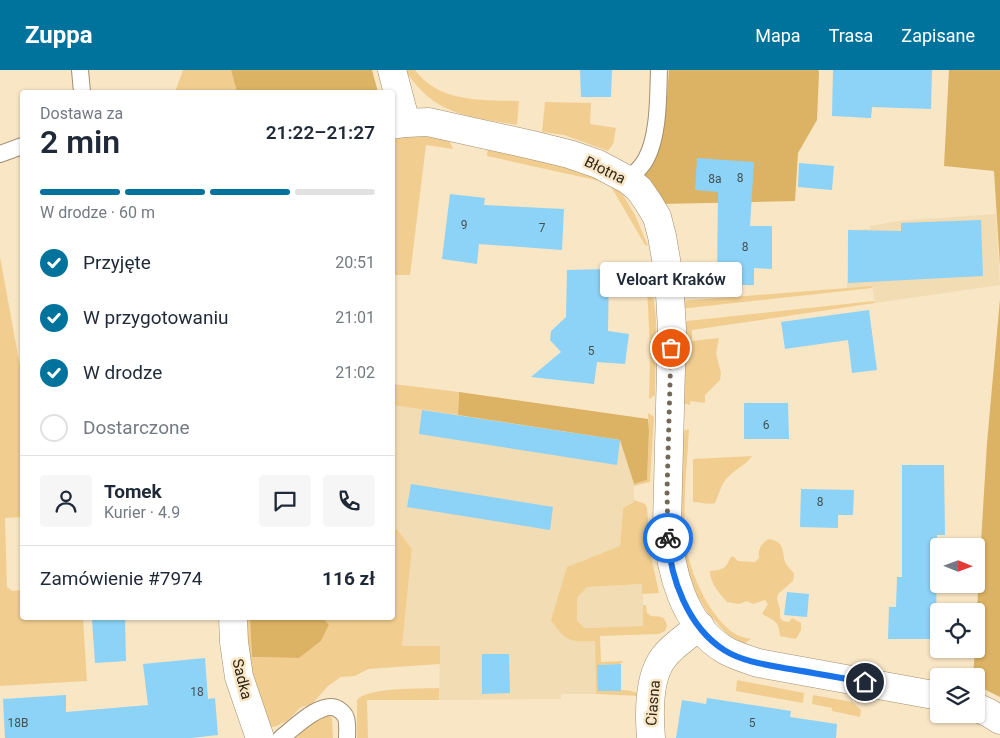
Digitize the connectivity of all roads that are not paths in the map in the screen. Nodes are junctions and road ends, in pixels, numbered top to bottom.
1 (80, 70) edge
2 (392, 70) edge
3 (659, 70) edge
4 (82, 90) edge
5 (395, 90) edge
6 (395, 90) edge
7 (400, 124) edge
8 (20, 147) edge
9 (0, 154) edge
10 (628, 180) junction
11 (233, 620) edge
12 (700, 626) junction
13 (930, 694) edge
14 (985, 711) edge
15 (1000, 720) edge
16 (260, 738) edge
17 (281, 738) edge
18 (347, 738) edge
19 (651, 738) edge

1 - 4 lane
2 - 6 street
3 - 10 lane
5 - 7 street
7 - 10 street, Błotna
8 - 9 lane
10 - 12 street, Błotna
11 - 16 street, Sadka
12 - 13 street, Błotna
12 - 19 street, Ciasna
14 - 15 street
17 - 18 lane

